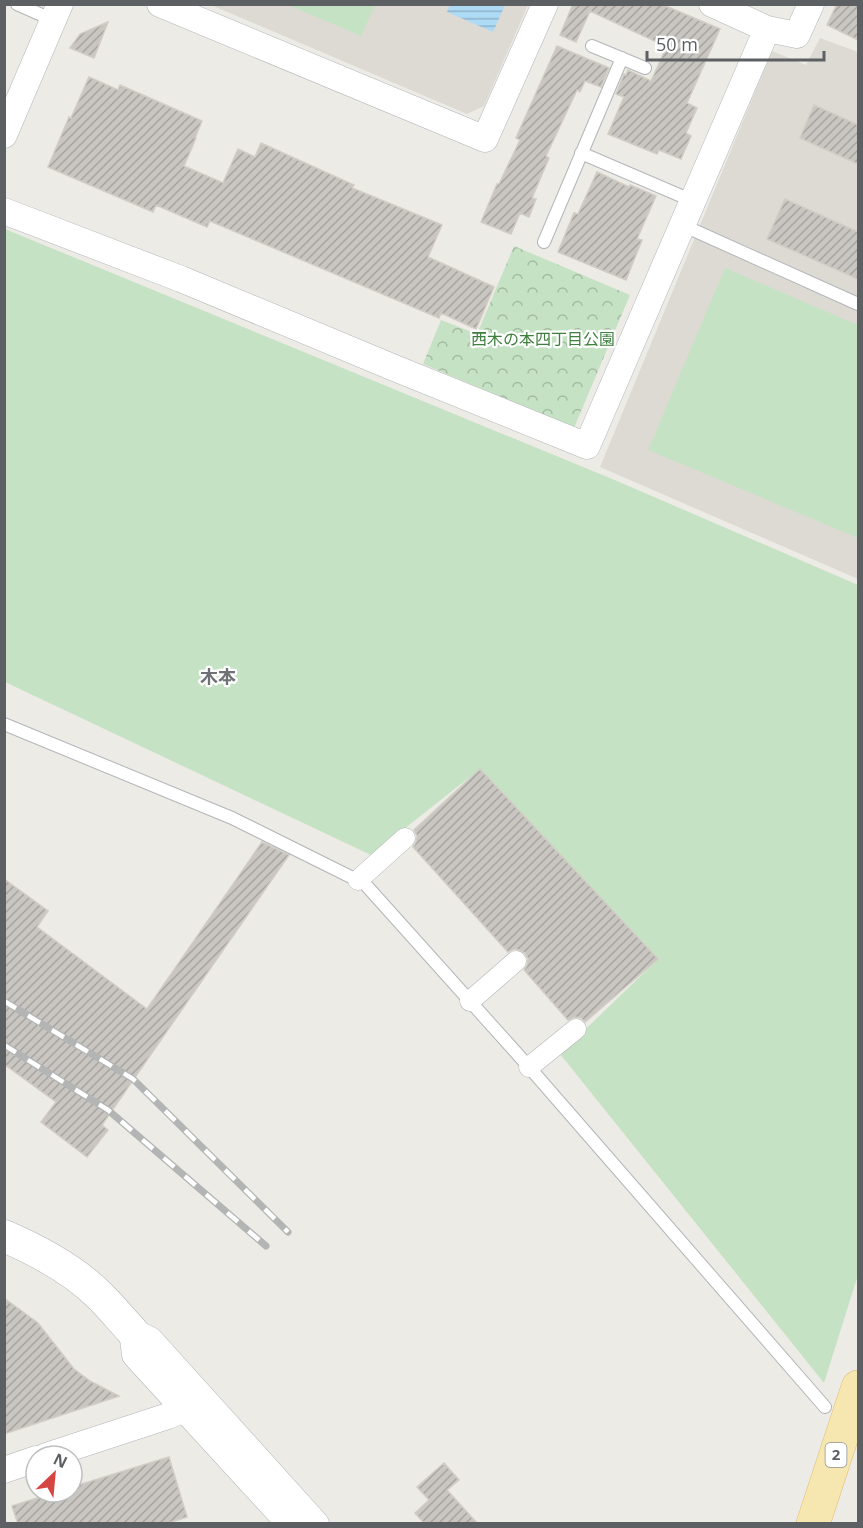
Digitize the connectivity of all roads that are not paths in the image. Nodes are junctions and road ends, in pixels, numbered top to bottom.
1 (17, 4) edge
2 (160, 4) edge
3 (545, 4) edge
4 (811, 4) edge
5 (712, 5) edge
6 (57, 12) edge
7 (767, 29) junction
8 (592, 46) dead end
9 (622, 58) junction
10 (645, 68) dead end
11 (4, 135) edge
12 (581, 153) junction
13 (693, 201) junction
14 (4, 211) edge
15 (682, 225) junction
16 (544, 242) dead end
17 (858, 304) edge
18 (4, 724) edge
19 (405, 838) dead end
20 (358, 880) junction
21 (516, 961) dead end
22 (470, 1001) junction
23 (576, 1029) dead end
24 (529, 1067) junction
25 (4, 1236) edge
26 (132, 1331) junction
27 (858, 1387) edge
28 (825, 1407) dead end
29 (184, 1409) junction
30 (83, 1444) edge
31 (24, 1464) edge
32 (4, 1470) edge
33 (290, 1524) edge
34 (316, 1524) edge
35 (813, 1524) edge

1 - 6 lane
2 - 3 street
4 - 7 street
5 - 7 street
6 - 11 street
7 - 13 street
8 - 9 lane
9 - 10 lane
9 - 12 lane
12 - 13 lane
12 - 16 lane
13 - 15 street
14 - 15 street
15 - 17 lane
18 - 20 lane
19 - 20 street
20 - 22 lane
21 - 22 street
22 - 24 lane
23 - 24 street
24 - 28 lane
25 - 26 street
26 - 29 street
26 - 34 street
27 - 35 main road, 2
29 - 30 street
29 - 33 street
31 - 32 street

